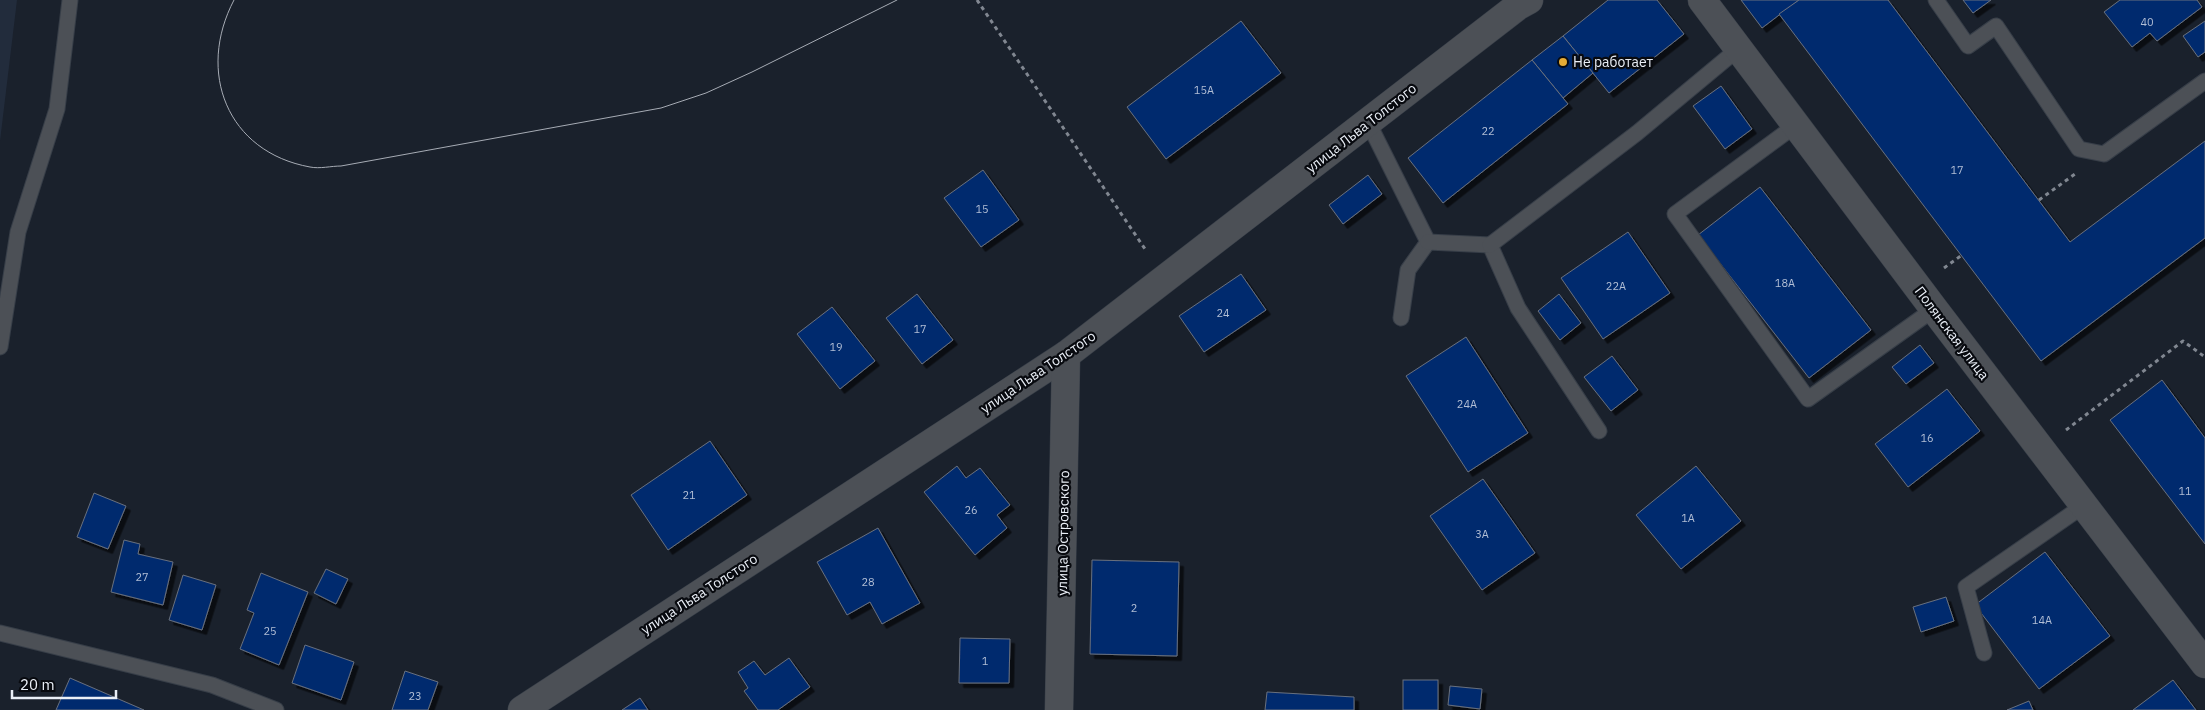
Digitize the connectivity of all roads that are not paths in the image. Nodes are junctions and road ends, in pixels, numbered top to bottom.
1 (70, 0) edge
2 (1529, 0) edge
3 (1702, 0) edge
4 (1936, 0) edge
5 (1738, 49) junction
6 (2205, 81) edge
7 (1368, 122) junction
8 (1796, 126) junction
9 (1428, 242) junction
10 (1490, 245) junction
11 (1934, 309) junction
12 (1401, 318) dead end
13 (0, 347) edge
14 (1066, 355) junction
15 (1599, 431) dead end
16 (2083, 506) junction
17 (0, 634) edge
18 (1984, 653) dead end
19 (2205, 664) edge
20 (276, 710) edge
21 (522, 710) edge
22 (1059, 710) edge

1 - 13 lane
2 - 7 street, улица Льва Толстого
3 - 5 street, Полянская улица
4 - 6 lane
5 - 8 street, Полянская улица
5 - 10 lane
7 - 9 lane
7 - 14 street, улица Льва Толстого
8 - 11 street, Полянская улица
8 - 11 lane
9 - 10 lane
9 - 12 lane
10 - 15 lane
11 - 16 street, Полянская улица
14 - 21 street, улица Льва Толстого
14 - 22 street, улица Островского
16 - 18 lane
16 - 19 street, Полянская улица
17 - 20 lane

